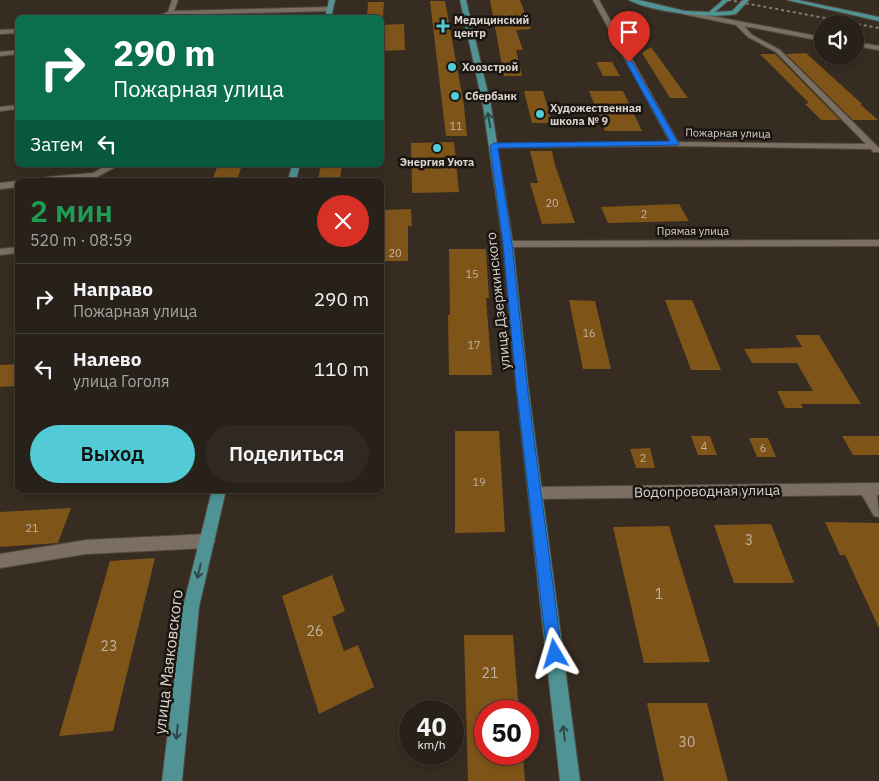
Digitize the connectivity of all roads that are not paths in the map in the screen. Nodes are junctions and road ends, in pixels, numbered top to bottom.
1 (175, 0) edge
2 (332, 0) edge
3 (463, 0) edge
4 (596, 0) edge
5 (632, 0) edge
6 (726, 0) edge
7 (746, 0) edge
8 (790, 0) edge
9 (806, 0) edge
10 (821, 6) junction
11 (330, 9) junction
12 (170, 13) junction
13 (685, 13) junction
14 (711, 13) junction
15 (164, 15) edge
16 (329, 15) edge
17 (879, 19) edge
18 (739, 24) junction
19 (15, 31) edge
20 (0, 32) edge
21 (814, 38) edge
22 (864, 46) edge
23 (879, 48) edge
24 (15, 52) edge
25 (0, 54) edge
26 (15, 107) edge
27 (0, 109) edge
28 (675, 144) junction
29 (494, 146) junction
30 (876, 149) edge
31 (111, 167) edge
32 (66, 178) edge
33 (15, 184) edge
34 (0, 186) edge
35 (879, 243) edge
36 (508, 244) junction
37 (15, 250) edge
38 (0, 252) edge
39 (873, 489) edge
40 (218, 493) edge
41 (536, 493) junction
42 (879, 510) edge
43 (206, 541) junction
44 (0, 561) edge
45 (172, 781) edge
46 (570, 781) edge

1 - 12 street
2 - 11 main road
29 -> 3 main road, улица Дзержинского
4 - 28 street
5 - 13 main road
6 - 14 main road
7 - 14 main road
8 - 10 main road
9 - 10 main road
10 - 17 main road
11 - 12 street
11 - 16 main road
12 - 15 street
13 - 14 main road
13 - 18 street
18 - 21 street
18 - 30 street
19 - 20 street
22 - 23 street
24 - 25 street
26 - 27 street
28 - 29 street, Пожарная улица
28 - 30 street, Пожарная улица
29 - 36 main road, улица Дзержинского
31 - 32 street
33 - 34 street
35 - 36 street, Прямая улица
36 - 41 main road, улица Дзержинского
37 - 38 street
39 - 41 street, Водопроводная улица
39 - 42 street
40 - 43 main road, улица Маяковского
46 -> 41 main road, улица Дзержинского
43 - 44 street
43 -> 45 main road, улица Маяковского

